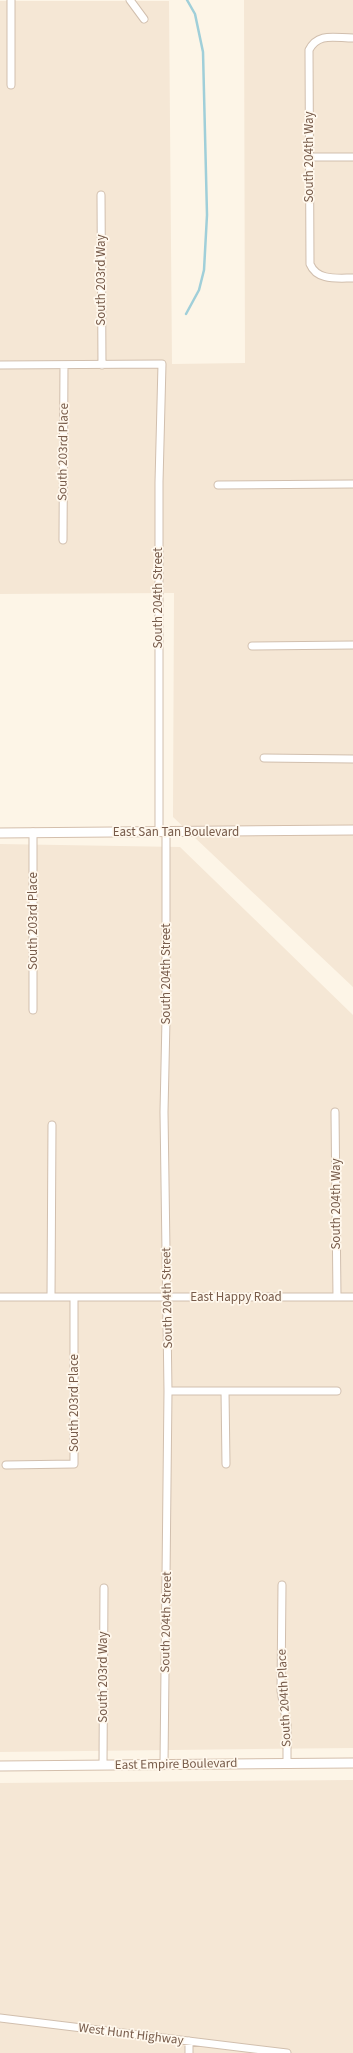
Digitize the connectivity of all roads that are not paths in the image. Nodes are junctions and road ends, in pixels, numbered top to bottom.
1 (11, 0) edge
2 (130, 0) edge
3 (144, 19) dead end
4 (353, 38) edge
5 (11, 85) dead end
6 (309, 157) junction
7 (353, 157) edge
8 (101, 195) dead end
9 (353, 278) edge
10 (0, 365) edge
11 (64, 365) junction
12 (102, 365) junction
13 (353, 484) edge
14 (218, 485) dead end
15 (62, 540) dead end
16 (353, 645) edge
17 (252, 646) dead end
18 (264, 758) dead end
19 (353, 759) edge
20 (353, 830) edge
21 (33, 832) junction
22 (163, 832) junction
23 (0, 833) edge
24 (33, 1010) dead end
25 (335, 1112) dead end
26 (52, 1125) dead end
27 (167, 1296) junction
28 (0, 1297) edge
29 (51, 1297) junction
30 (74, 1297) junction
31 (337, 1297) junction
32 (353, 1297) edge
33 (168, 1391) junction
34 (225, 1391) junction
35 (338, 1391) dead end
36 (226, 1464) dead end
37 (6, 1465) dead end
38 (282, 1585) dead end
39 (104, 1588) dead end
40 (287, 1763) junction
41 (353, 1763) edge
42 (164, 1764) junction
43 (103, 1765) junction
44 (0, 1766) edge
45 (0, 2018) edge
46 (189, 2041) junction
47 (189, 2053) edge
48 (287, 2053) edge

1 - 5 street
2 - 3 street
4 - 6 street, South 204th Way
6 - 7 street
6 - 9 street, South 204th Way
8 - 12 street, South 203rd Way
10 - 11 street
11 - 12 street
11 - 15 street, South 203rd Place
12 - 22 street, South 204th Street
13 - 14 street
16 - 17 street
18 - 19 street
20 - 22 main road, East San Tan Boulevard
21 - 22 main road, East San Tan Boulevard
21 - 23 main road, East San Tan Boulevard
21 - 24 street, South 203rd Place
22 - 27 street, South 204th Street
25 - 31 street, South 204th Way
26 - 29 street
27 - 30 street, East Happy Road
27 - 31 street, East Happy Road
27 - 33 street, South 204th Street
28 - 29 street, East Happy Road
29 - 30 street, East Happy Road
30 - 37 street, South 203rd Place
31 - 32 street, East Happy Road
33 - 34 street
33 - 42 street, South 204th Street
34 - 35 street
34 - 36 street
38 - 40 street, South 204th Place
39 - 43 street, South 203rd Way
40 - 41 main road, East Empire Boulevard
40 - 42 main road, East Empire Boulevard
42 - 43 main road, East Empire Boulevard
43 - 44 main road, East Empire Boulevard
45 - 46 street, West Hunt Highway
46 - 47 street
46 - 48 street, West Hunt Highway

